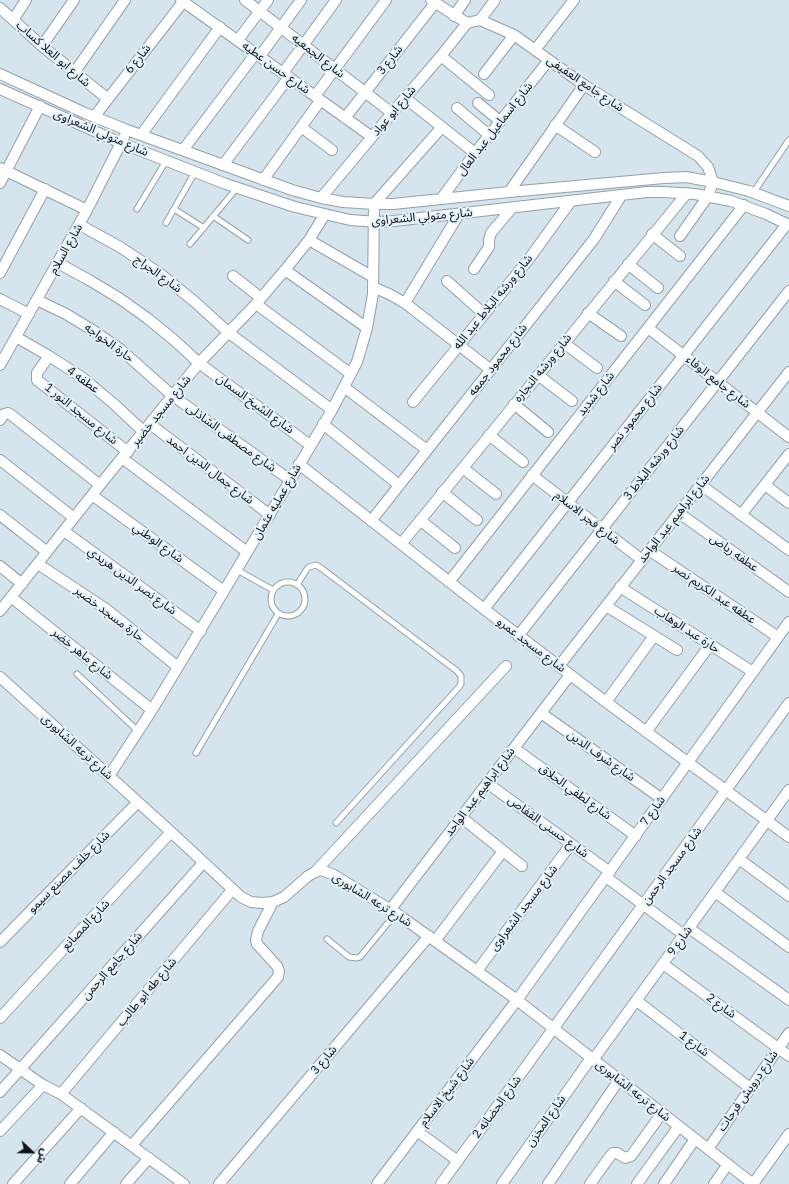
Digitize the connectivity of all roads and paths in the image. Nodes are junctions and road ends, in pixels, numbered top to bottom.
1 (26, 0) edge
2 (74, 0) edge
3 (125, 0) edge
4 (245, 0) edge
5 (268, 0) edge
6 (301, 0) edge
7 (336, 0) edge
8 (386, 0) edge
9 (465, 0) edge
10 (495, 0) edge
11 (574, 0) edge
12 (185, 1) edge
13 (433, 2) edge
14 (0, 8) edge
15 (260, 12) junction
16 (454, 16) junction
17 (13, 20) junction
18 (480, 20) junction
19 (467, 23) junction
20 (220, 27) junction
21 (281, 28) junction
22 (514, 35) junction
23 (238, 40) junction
24 (303, 45) junction
25 (42, 46) junction
26 (535, 50) junction
27 (258, 55) junction
28 (441, 56) junction
29 (549, 60) junction
30 (335, 69) junction
31 (74, 73) junction
32 (0, 74) edge
33 (484, 74) dead end
34 (286, 75) junction
35 (584, 85) junction
36 (0, 90) edge
37 (365, 92) junction
38 (489, 95) dead end
39 (405, 98) junction
40 (108, 99) junction
41 (318, 99) junction
42 (478, 103) dead end
43 (40, 106) junction
44 (456, 108) dead end
45 (392, 113) junction
46 (94, 117) junction
47 (344, 118) junction
48 (500, 121) junction
49 (555, 125) junction
50 (301, 127) junction
51 (442, 127) junction
52 (127, 130) junction
53 (141, 135) junction
54 (489, 135) junction
55 (372, 137) junction
56 (789, 140) edge
57 (121, 143) junction
58 (184, 150) junction
59 (332, 150) dead end
60 (595, 152) dead end
61 (475, 153) junction
62 (166, 161) junction
63 (223, 165) junction
64 (3, 169) edge
65 (195, 172) junction
66 (263, 180) junction
67 (713, 182) junction
68 (0, 183) edge
69 (237, 188) junction
70 (45, 189) junction
71 (509, 192) junction
72 (687, 193) junction
73 (753, 193) junction
74 (621, 196) junction
75 (708, 196) junction
76 (321, 198) junction
77 (441, 199) junction
78 (571, 201) junction
79 (374, 204) junction
80 (744, 205) junction
81 (789, 206) edge
82 (512, 208) junction
83 (137, 209) dead end
84 (174, 209) junction
85 (88, 210) junction
86 (324, 214) junction
87 (459, 214) junction
88 (213, 216) junction
89 (374, 222) junction
90 (166, 223) dead end
91 (80, 225) junction
92 (788, 225) edge
93 (204, 228) junction
94 (652, 234) junction
95 (680, 236) dead end
96 (248, 240) dead end
97 (309, 240) junction
98 (190, 244) dead end
99 (680, 256) dead end
100 (58, 263) junction
101 (628, 264) junction
102 (474, 269) dead end
103 (285, 270) junction
104 (0, 273) edge
105 (233, 276) dead end
106 (373, 277) junction
107 (447, 281) dead end
108 (614, 281) junction
109 (373, 287) junction
110 (658, 288) dead end
111 (789, 291) edge
112 (0, 299) edge
113 (37, 300) junction
114 (258, 301) junction
115 (405, 303) junction
116 (645, 305) dead end
117 (588, 313) junction
118 (29, 314) junction
119 (484, 314) junction
120 (367, 328) junction
121 (648, 328) junction
122 (229, 333) junction
123 (621, 336) dead end
124 (16, 337) junction
125 (564, 343) junction
126 (458, 345) junction
127 (684, 355) junction
128 (49, 356) junction
129 (200, 363) junction
130 (0, 365) edge
131 (597, 368) dead end
132 (491, 370) junction
133 (789, 372) edge
134 (350, 374) junction
135 (538, 375) junction
136 (718, 382) junction
137 (344, 387) junction
138 (173, 396) junction
139 (412, 402) dead end
140 (572, 402) dead end
141 (514, 404) junction
142 (332, 410) junction
143 (758, 412) junction
144 (0, 420) edge
145 (323, 424) junction
146 (147, 428) junction
147 (548, 432) dead end
148 (489, 435) junction
149 (789, 437) edge
150 (310, 445) junction
151 (427, 450) junction
152 (789, 454) edge
153 (125, 455) junction
154 (0, 460) edge
155 (522, 462) dead end
156 (299, 464) junction
157 (463, 468) junction
158 (532, 476) junction
159 (290, 480) junction
160 (100, 485) junction
161 (399, 485) junction
162 (701, 485) junction
163 (765, 485) junction
164 (442, 492) junction
165 (496, 494) dead end
166 (92, 495) junction
167 (568, 503) junction
168 (789, 503) edge
169 (679, 513) junction
170 (0, 514) edge
171 (270, 515) junction
172 (741, 515) junction
173 (74, 518) junction
174 (420, 520) junction
175 (477, 520) dead end
176 (371, 521) junction
177 (602, 529) junction
178 (64, 531) junction
179 (401, 544) junction
180 (455, 548) dead end
181 (649, 550) junction
182 (789, 550) edge
183 (47, 552) junction
184 (247, 552) junction
185 (642, 560) junction
186 (38, 564) junction
187 (0, 566) edge
188 (237, 570) junction
189 (449, 582) junction
190 (22, 584) junction
191 (297, 585) junction
192 (620, 587) junction
193 (273, 590) junction
194 (224, 591) junction
195 (789, 592) edge
196 (11, 597) junction
197 (606, 606) junction
198 (484, 610) junction
199 (0, 611) edge
200 (278, 614) junction
201 (789, 622) edge
202 (201, 630) junction
203 (518, 636) junction
204 (654, 636) junction
205 (783, 637) edge
206 (710, 645) junction
207 (677, 650) dead end
208 (506, 666) dead end
209 (559, 666) junction
210 (178, 667) junction
211 (753, 672) junction
212 (77, 674) dead end
213 (570, 675) junction
214 (0, 677) edge
215 (606, 702) junction
216 (789, 703) edge
217 (152, 710) junction
218 (541, 713) junction
219 (138, 732) junction
220 (646, 732) junction
221 (514, 748) junction
222 (196, 753) dead end
223 (688, 762) junction
224 (109, 776) junction
225 (487, 783) junction
226 (726, 790) junction
227 (789, 790) edge
228 (662, 799) junction
229 (138, 802) junction
230 (461, 817) junction
231 (767, 821) junction
232 (336, 823) dead end
233 (171, 832) junction
234 (636, 836) junction
235 (789, 837) edge
236 (571, 844) junction
237 (503, 851) junction
238 (739, 859) junction
239 (203, 863) junction
240 (522, 866) dead end
241 (315, 872) junction
242 (608, 874) junction
243 (232, 890) junction
244 (715, 892) junction
245 (789, 896) edge
246 (273, 902) junction
247 (644, 905) junction
248 (393, 912) junction
249 (686, 932) junction
250 (432, 938) junction
251 (327, 939) dead end
252 (0, 942) edge
253 (789, 947) edge
254 (663, 964) junction
255 (477, 971) junction
256 (517, 1000) junction
257 (789, 1000) edge
258 (637, 1001) junction
259 (0, 1018) edge
260 (554, 1029) junction
261 (789, 1033) edge
262 (778, 1048) junction
263 (0, 1055) edge
264 (789, 1056) edge
265 (592, 1059) junction
266 (21, 1070) junction
267 (619, 1080) junction
268 (43, 1085) junction
269 (750, 1088) junction
270 (0, 1092) edge
271 (61, 1094) junction
272 (81, 1108) junction
273 (662, 1113) junction
274 (679, 1126) junction
275 (0, 1131) edge
276 (417, 1131) junction
277 (114, 1132) junction
278 (789, 1134) edge
279 (695, 1139) junction
280 (132, 1145) junction
281 (708, 1149) junction
282 (149, 1158) junction
283 (458, 1161) junction
284 (728, 1164) junction
285 (13, 1184) edge
286 (70, 1184) edge
287 (126, 1184) edge
288 (184, 1184) edge
289 (219, 1184) edge
290 (377, 1184) edge
291 (441, 1184) edge
292 (502, 1184) edge
293 (548, 1184) edge
294 (590, 1184) edge
295 (637, 1184) edge
296 (664, 1184) edge
297 (714, 1184) edge
298 (753, 1184) edge

1 - 17 street
2 - 25 street
3 - 31 street
4 - 15 street, شارع الجمعيه
5 - 15 street
6 - 21 street
7 - 24 street
8 - 30 street
9 - 16 street
10 - 18 street
11 - 26 street
12 - 20 street, شارع حسن عطيه
12 - 40 street, شارع 6
13 - 16 street
13 - 37 street, شارع 3
14 - 17 street, شارع ابو العلا كساب
15 - 21 street, شارع الجمعيه
15 - 23 street
16 - 19 street
17 - 25 street, شارع ابو العلا كساب
18 - 19 street
18 - 22 street, شارع جامع العفيفى
19 - 28 street, شارع ابو عواد
20 - 23 street, شارع حسن عطيه
20 - 53 street
21 - 24 street, شارع الجمعيه
21 - 27 street
22 - 26 street, شارع جامع العفيفى
22 - 33 street
23 - 27 street, شارع حسن عطيه
24 - 30 street, شارع الجمعيه
24 - 34 street
25 - 31 street, شارع ابو العلا كساب
26 - 29 street, شارع جامع العفيفى
27 - 34 street, شارع حسن عطيه
27 - 58 street
28 - 38 street
28 - 39 street, شارع ابو عواد
29 - 35 street, شارع جامع العفيفى
29 - 48 street, شارع اسماعيل عبد العال
30 - 37 street, شارع الجمعيه
30 - 41 street
31 - 40 street, شارع ابو العلا كساب
32 - 46 street, شارع متولي الشعراوى
34 - 41 street, شارع حسن عطيه
34 - 63 street
35 - 49 street
35 - 67 street, شارع جامع العفيفى
36 - 43 street, شارع متولي الشعراوى
37 - 45 street, شارع الجمعيه
37 - 47 street, شارع 3
39 - 45 street, شارع ابو عواد
39 - 51 street
40 - 46 street, شارع 6
41 - 47 street, شارع حسن عطيه
41 - 50 street
42 - 48 street
43 - 57 street, شارع متولي الشعراوى
43 - 64 street
44 - 54 street
45 - 55 street, شارع ابو عواد
46 - 52 street, شارع متولي الشعراوى
47 - 55 street, شارع حسن عطيه
48 - 54 street, شارع اسماعيل عبد العال
49 - 60 street
49 - 71 street
50 - 59 street
50 - 66 street
51 - 61 street
51 - 79 street
52 - 53 street, شارع متولي الشعراوى
52 - 57 street, شارع السلام
53 - 58 street, شارع متولي الشعراوى
54 - 61 street, شارع اسماعيل عبد العال
55 - 76 street, شارع ابو عواد
56 - 73 lane
57 - 62 street, شارع متولي الشعراوى
57 - 85 street, شارع السلام
58 - 63 street, شارع متولي الشعراوى
61 - 77 street, شارع اسماعيل عبد العال
62 - 65 street, شارع متولي الشعراوى
62 - 83 lane
63 - 66 street, شارع متولي الشعراوى
64 - 68 street
64 - 70 street
65 - 69 street, شارع متولي الشعراوى
65 - 84 lane
66 - 76 street, شارع متولي الشعراوى
67 - 71 street, شارع متولي الشعراوى
67 - 73 street, شارع متولي الشعراوى
67 - 75 street
69 - 86 street, شارع متولي الشعراوى
69 - 88 lane
70 - 85 street
70 - 104 street
71 - 77 street, شارع متولي الشعراوى
72 - 74 street, شارع متولي الشعراوى
72 - 75 street, شارع متولي الشعراوى
72 - 94 street, شارع ورشه النجاره
73 - 81 street, شارع متولي الشعراوى
74 - 78 street, شارع متولي الشعراوى
74 - 132 street, شارع محمود جمعه
75 - 80 street, شارع متولي الشعراوى
75 - 95 street
76 - 79 street, شارع متولي الشعراوى
77 - 79 street, شارع متولي الشعراوى
78 - 82 street, شارع متولي الشعراوى
78 - 119 street, شارع ورشه البلاط عبد الله
79 - 89 street, شارع عمليه عثمان
80 - 92 street, شارع متولي الشعراوى
80 - 121 street, شارع شديد
82 - 87 street, شارع متولي الشعراوى
82 - 102 street
84 - 90 lane
84 - 93 lane
85 - 91 street, شارع السلام
86 - 89 street, شارع متولي الشعراوى
86 - 97 street, شارع مسجد خضير
87 - 89 street, شارع متولي الشعراوى
87 - 115 street
88 - 93 lane
88 - 96 lane
89 - 106 street, شارع عمليه عثمان
91 - 100 street, شارع السلام
91 - 122 street, شارع الجراج
92 - 127 street, شارع محمود نصر
93 - 98 lane
94 - 99 street
94 - 101 street, شارع ورشه النجاره
97 - 103 street, شارع مسجد خضير
97 - 106 street
100 - 113 street, شارع السلام
100 - 129 street, شارع الشيخ السمان
101 - 108 street, شارع ورشه النجاره
101 - 110 street
103 - 114 street, شارع مسجد خضير
103 - 120 street
105 - 114 street
106 - 109 street, شارع عمليه عثمان
107 - 119 street
108 - 116 street
108 - 117 street, شارع ورشه النجاره
109 - 115 street
109 - 120 street, شارع عمليه عثمان
111 - 136 street, شارع ورشه البلاط 3
112 - 118 street
113 - 118 street, شارع السلام
113 - 138 street, حارة الخواجه
114 - 122 street, شارع مسجد خضير
114 - 134 street
115 - 126 street
117 - 123 street
117 - 125 street, شارع ورشه النجاره
118 - 124 street, شارع السلام
119 - 126 street, شارع ورشه البلاط عبد الله
120 - 134 street, شارع عمليه عثمان
121 - 127 street, شارع جامع الوفاء
121 - 158 street, شارع شديد
122 - 129 street, شارع مسجد خضير
122 - 142 street, شارع الجراج
124 - 128 street, عطفه 4
124 - 130 street, شارع السلام
125 - 131 street
125 - 135 street, شارع ورشه النجاره
126 - 132 street
126 - 139 street, شارع ورشه البلاط عبد الله
127 - 136 street, شارع جامع الوفاء
127 - 167 street, شارع محمود نصر
128 - 146 street, عطفه 4
128 - 153 street, شارع مسجد النور 1
129 - 138 street, شارع مسجد خضير
129 - 150 street, شارع الشيخ السمان
132 - 151 street, شارع محمود جمعه
133 - 143 street, شارع ابراهيم عبد الواحد
134 - 137 street, شارع عمليه عثمان
135 - 140 street
135 - 141 street, شارع ورشه النجاره
136 - 143 street, شارع جامع الوفاء
136 - 177 street, شارع ورشه البلاط 3
137 - 142 street, شارع عمليه عثمان
137 - 151 street
138 - 146 street, شارع مسجد خضير
138 - 159 street, شارع مصطفى الشاذلى
141 - 147 street
141 - 148 street, شارع ورشه النجاره
142 - 145 street, شارع عمليه عثمان
143 - 149 street, شارع جامع الوفاء
143 - 162 street, شارع ابراهيم عبد الواحد
144 - 160 street
145 - 150 street, شارع عمليه عثمان
145 - 161 street
146 - 153 street, شارع مسجد خضير
146 - 171 street, شارع جمال الدين احمد
148 - 155 street
148 - 157 street, شارع ورشه النجاره
150 - 156 street, شارع عمليه عثمان
151 - 161 street, شارع محمود جمعه
152 - 163 street
153 - 160 street, شارع مسجد خضير
153 - 184 street
154 - 173 street
156 - 159 street, شارع عمليه عثمان
156 - 176 street, شارع مسجد عمرو
157 - 164 street, شارع ورشه النجاره
157 - 165 street
158 - 167 street, شارع فجر الاسلام
158 - 189 street, شارع شديد
159 - 171 street, شارع عمليه عثمان
160 - 166 street, شارع مسجد خضير
161 - 176 street, شارع محمود جمعه
162 - 169 street, شارع ابراهيم عبد الواحد
162 - 172 street
163 - 168 street
163 - 172 street
164 - 174 street, شارع ورشه النجاره
164 - 175 street
166 - 173 street, شارع مسجد خضير
166 - 194 street, شارع الوطني
167 - 177 street, شارع فجر الاسلام
167 - 198 street, شارع محمود نصر
169 - 181 street, شارع ابراهيم عبد الواحد
169 - 195 street, عطفه رياض
170 - 183 street
171 - 184 street, شارع عمليه عثمان
172 - 182 street
173 - 178 street, شارع مسجد خضير
174 - 179 street, شارع ورشه النجاره
174 - 180 street
176 - 179 street, شارع مسجد عمرو
177 - 185 street, شارع فجر الاسلام
177 - 203 street, شارع ورشه البلاط 3
178 - 183 street, شارع مسجد خضير
178 - 202 street, شارع نصر الدين هريدي
179 - 189 street, شارع مسجد عمرو
181 - 185 street, شارع ابراهيم عبد الواحد
181 - 205 street, عطفه عبد الكريم نصر
183 - 186 street, شارع مسجد خضير
184 - 188 street, شارع عمليه عثمان
185 - 192 street, شارع ابراهيم عبد الواحد
186 - 190 street, شارع مسجد خضير
186 - 210 street, حارة مسجد خضير
187 - 190 street
188 - 193 lane
188 - 194 street, شارع عمليه عثمان
189 - 198 street, شارع مسجد عمرو
190 - 196 street, شارع مسجد خضير
191 - 193 lane
191 - 200 lane
191 - 232 lane
192 - 197 street, شارع ابراهيم عبد الواحد
192 - 206 street, حارة عبد الوهاب
193 - 200 lane
194 - 202 street, شارع عمليه عثمان
196 - 199 street, شارع مسجد خضير
196 - 217 street, شارع ماهر خضر
197 - 204 street
197 - 209 street, شارع ابراهيم عبد الواحد
198 - 203 street, شارع مسجد عمرو
200 - 222 lane
201 - 205 street, شارع 7
202 - 210 street, شارع عمليه عثمان
203 - 209 street, شارع مسجد عمرو
204 - 207 street
204 - 215 street
205 - 211 street, شارع 7
206 - 211 street, حارة عبد الوهاب
206 - 220 street
208 - 241 street
209 - 213 street, شارع مسجد عمرو
210 - 217 street, شارع عمليه عثمان
211 - 223 street, شارع 7
212 - 219 lane
213 - 215 street, شارع مسجد عمرو
213 - 218 street, شارع ابراهيم عبد الواحد
214 - 224 street, شارع ترعه الشابورى
215 - 220 street, شارع مسجد عمرو
216 - 226 street, شارع مسجد الرحمن
217 - 219 street, شارع عمليه عثمان
218 - 221 street, شارع ابراهيم عبد الواحد
218 - 228 street, شارع شرف الدين
219 - 224 street, شارع عمليه عثمان
220 - 223 street, شارع مسجد عمرو
221 - 225 street, شارع ابراهيم عبد الواحد
221 - 234 street, شارع لطفي الحلاق
223 - 226 street, شارع مسجد عمرو
223 - 228 street, شارع 7
224 - 229 street, شارع ترعه الشابورى
225 - 230 street, شارع ابراهيم عبد الواحد
225 - 236 street, شارع حسنى القفاص
226 - 231 street, شارع مسجد عمرو
226 - 247 street, شارع مسجد الرحمن
227 - 231 street, شارع 9
228 - 234 street, شارع 7
229 - 233 street, شارع ترعه الشابورى
229 - 252 street, شارع خلف مصنع سيمو
230 - 237 street
230 - 248 street, شارع ابراهيم عبد الواحد
231 - 235 street, شارع مسجد عمرو
231 - 238 street, شارع 9
233 - 239 street, شارع ترعه الشابورى
233 - 259 street, شارع المصانع
234 - 242 street, شارع 7
236 - 242 street, شارع حسنى القفاص
236 - 255 street, شارع مسجد الشعراوى
237 - 240 street
237 - 250 street, شارع 3
238 - 244 street, شارع 9
238 - 245 street
239 - 243 street, شارع ترعه الشابورى
239 - 266 street, شارع جامع الرحمن
241 - 246 street, شارع ترعه الشابورى
241 - 248 street, شارع ترعه الشابورى
242 - 247 street, شارع حسنى القفاص
242 - 256 street, شارع 7
243 - 246 street, شارع ترعه الشابورى
243 - 271 street, شارع طه ابو طالب
244 - 249 street, شارع 9
244 - 253 street
246 - 280 street
247 - 249 street, شارع حسنى القفاص
247 - 260 street, شارع مسجد الرحمن
248 - 250 street, شارع ترعه الشابورى
248 - 251 lane
249 - 254 street, شارع 9
249 - 257 street
250 - 255 street, شارع ترعه الشابورى
250 - 289 street, شارع 3
254 - 258 street, شارع 9
254 - 262 street, شارع 2
255 - 256 street, شارع ترعه الشابورى
256 - 260 street, شارع ترعه الشابورى
256 - 276 street, شارع شيخ الاسلام
258 - 265 street, شارع 9
258 - 269 street, شارع 1
260 - 265 street, شارع ترعه الشابورى
260 - 283 street, شارع الحضانه 2
261 - 262 street, شارع درويش فرحات
262 - 264 street, شارع 2
262 - 269 street, شارع درويش فرحات
263 - 266 street
265 - 267 street, شارع ترعه الشابورى
265 - 292 street, شارع المخزن
266 - 268 street
266 - 270 street, شارع جامع الرحمن
267 - 273 street, شارع ترعه الشابورى
267 - 293 street
268 - 271 street
268 - 275 street
269 - 281 street, شارع درويش فرحات
271 - 272 street
272 - 277 street
272 - 285 street
273 - 274 street, شارع ترعه الشابورى
273 - 294 street
274 - 279 street, شارع ترعه الشابورى
274 - 295 street
276 - 283 street
276 - 290 street, شارع شيخ الاسلام
277 - 280 street
277 - 286 street
278 - 298 street
279 - 281 street, شارع ترعه الشابورى
279 - 296 street
280 - 282 street
281 - 284 street, شارع ترعه الشابورى
282 - 287 street
282 - 288 street
283 - 291 street, شارع الحضانه 2
284 - 297 street
284 - 298 street, شارع ترعه الشابورى

